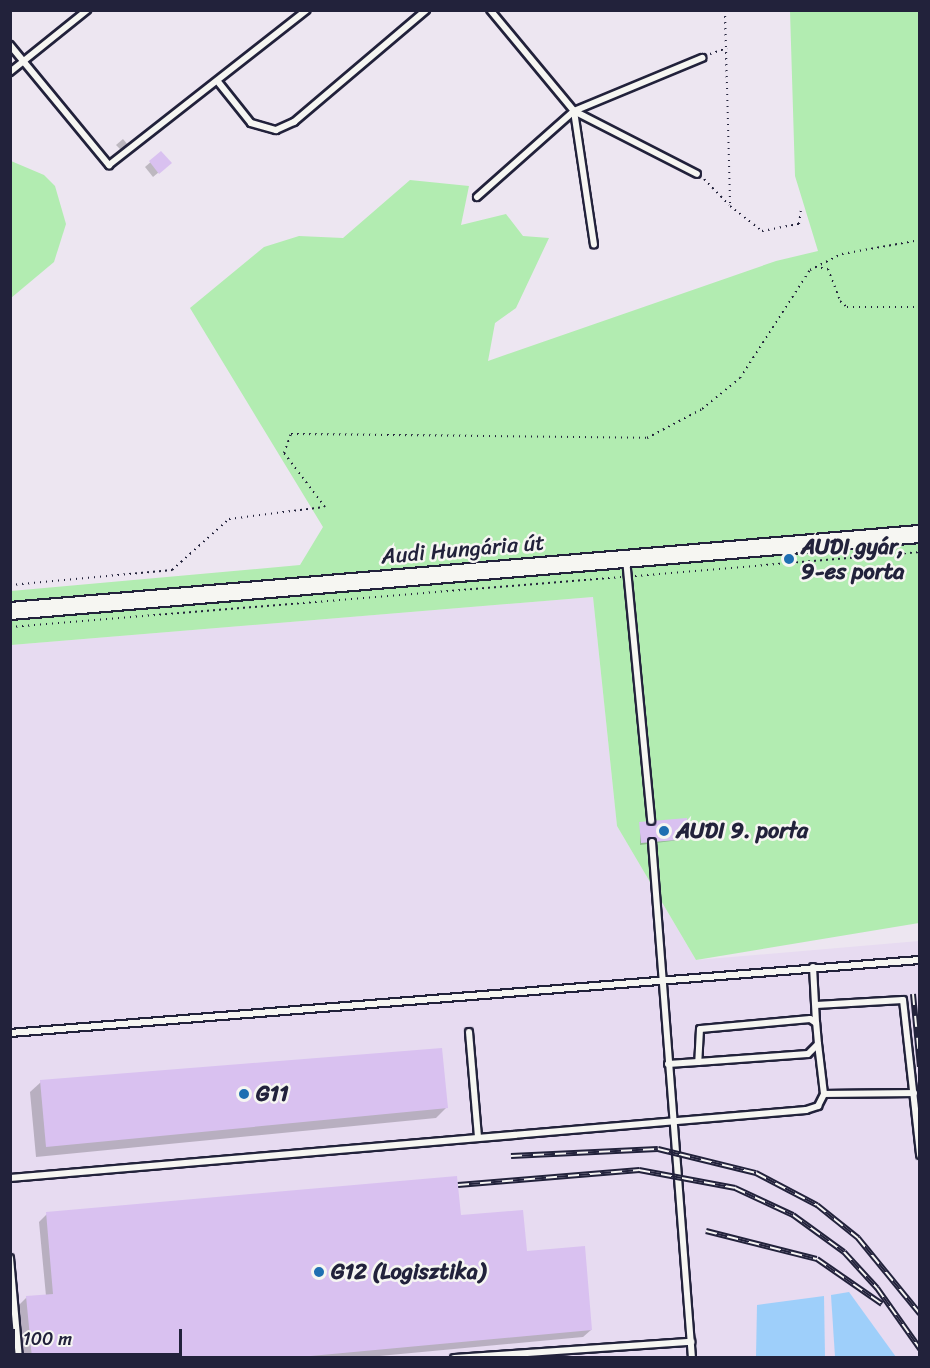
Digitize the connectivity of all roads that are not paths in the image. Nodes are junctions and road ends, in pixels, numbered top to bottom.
1 (87, 10) edge
2 (307, 10) edge
3 (426, 10) edge
4 (490, 10) edge
5 (10, 45) edge
6 (702, 58) road end
7 (24, 62) junction
8 (10, 72) edge
9 (219, 83) junction
10 (574, 111) junction
11 (697, 174) road end
12 (477, 197) dead end
13 (594, 245) dead end
14 (920, 534) edge
15 (625, 556) junction
16 (10, 610) edge
17 (651, 821) dead end
18 (652, 842) dead end
19 (920, 960) edge
20 (813, 967) junction
21 (662, 978) junction
22 (816, 1005) junction
23 (816, 1023) junction
24 (469, 1032) dead end
25 (10, 1033) edge
26 (818, 1044) junction
27 (698, 1062) junction
28 (668, 1064) junction
29 (914, 1093) junction
30 (824, 1094) junction
31 (672, 1120) junction
32 (478, 1138) junction
33 (920, 1155) edge
34 (10, 1178) edge
35 (10, 1258) edge
36 (13, 1313) edge
37 (691, 1342) junction
38 (19, 1358) edge
39 (454, 1358) edge
40 (692, 1358) edge

1 - 7 lane
2 - 9 lane
3 - 9 lane
4 - 10 lane
5 - 7 lane
6 - 10 lane
7 - 8 lane
7 - 9 lane
10 - 11 lane
10 - 12 lane
10 - 13 lane
14 - 15 street, Audi Hungária út
15 - 16 street, Audi Hungária út
15 - 17 lane
18 - 21 lane
19 - 20 lane
20 - 21 lane
20 - 22 lane
21 - 25 lane
21 - 28 lane
22 - 23 lane
22 - 29 lane
23 - 26 lane
23 - 27 lane
24 - 32 lane
26 - 27 lane
26 - 30 lane
27 - 28 lane
28 - 31 lane
29 - 30 lane
29 - 33 lane
30 - 31 lane
31 - 32 lane
31 - 37 lane
32 - 34 lane
35 - 36 lane
36 - 38 lane
37 - 39 lane
37 - 40 lane

